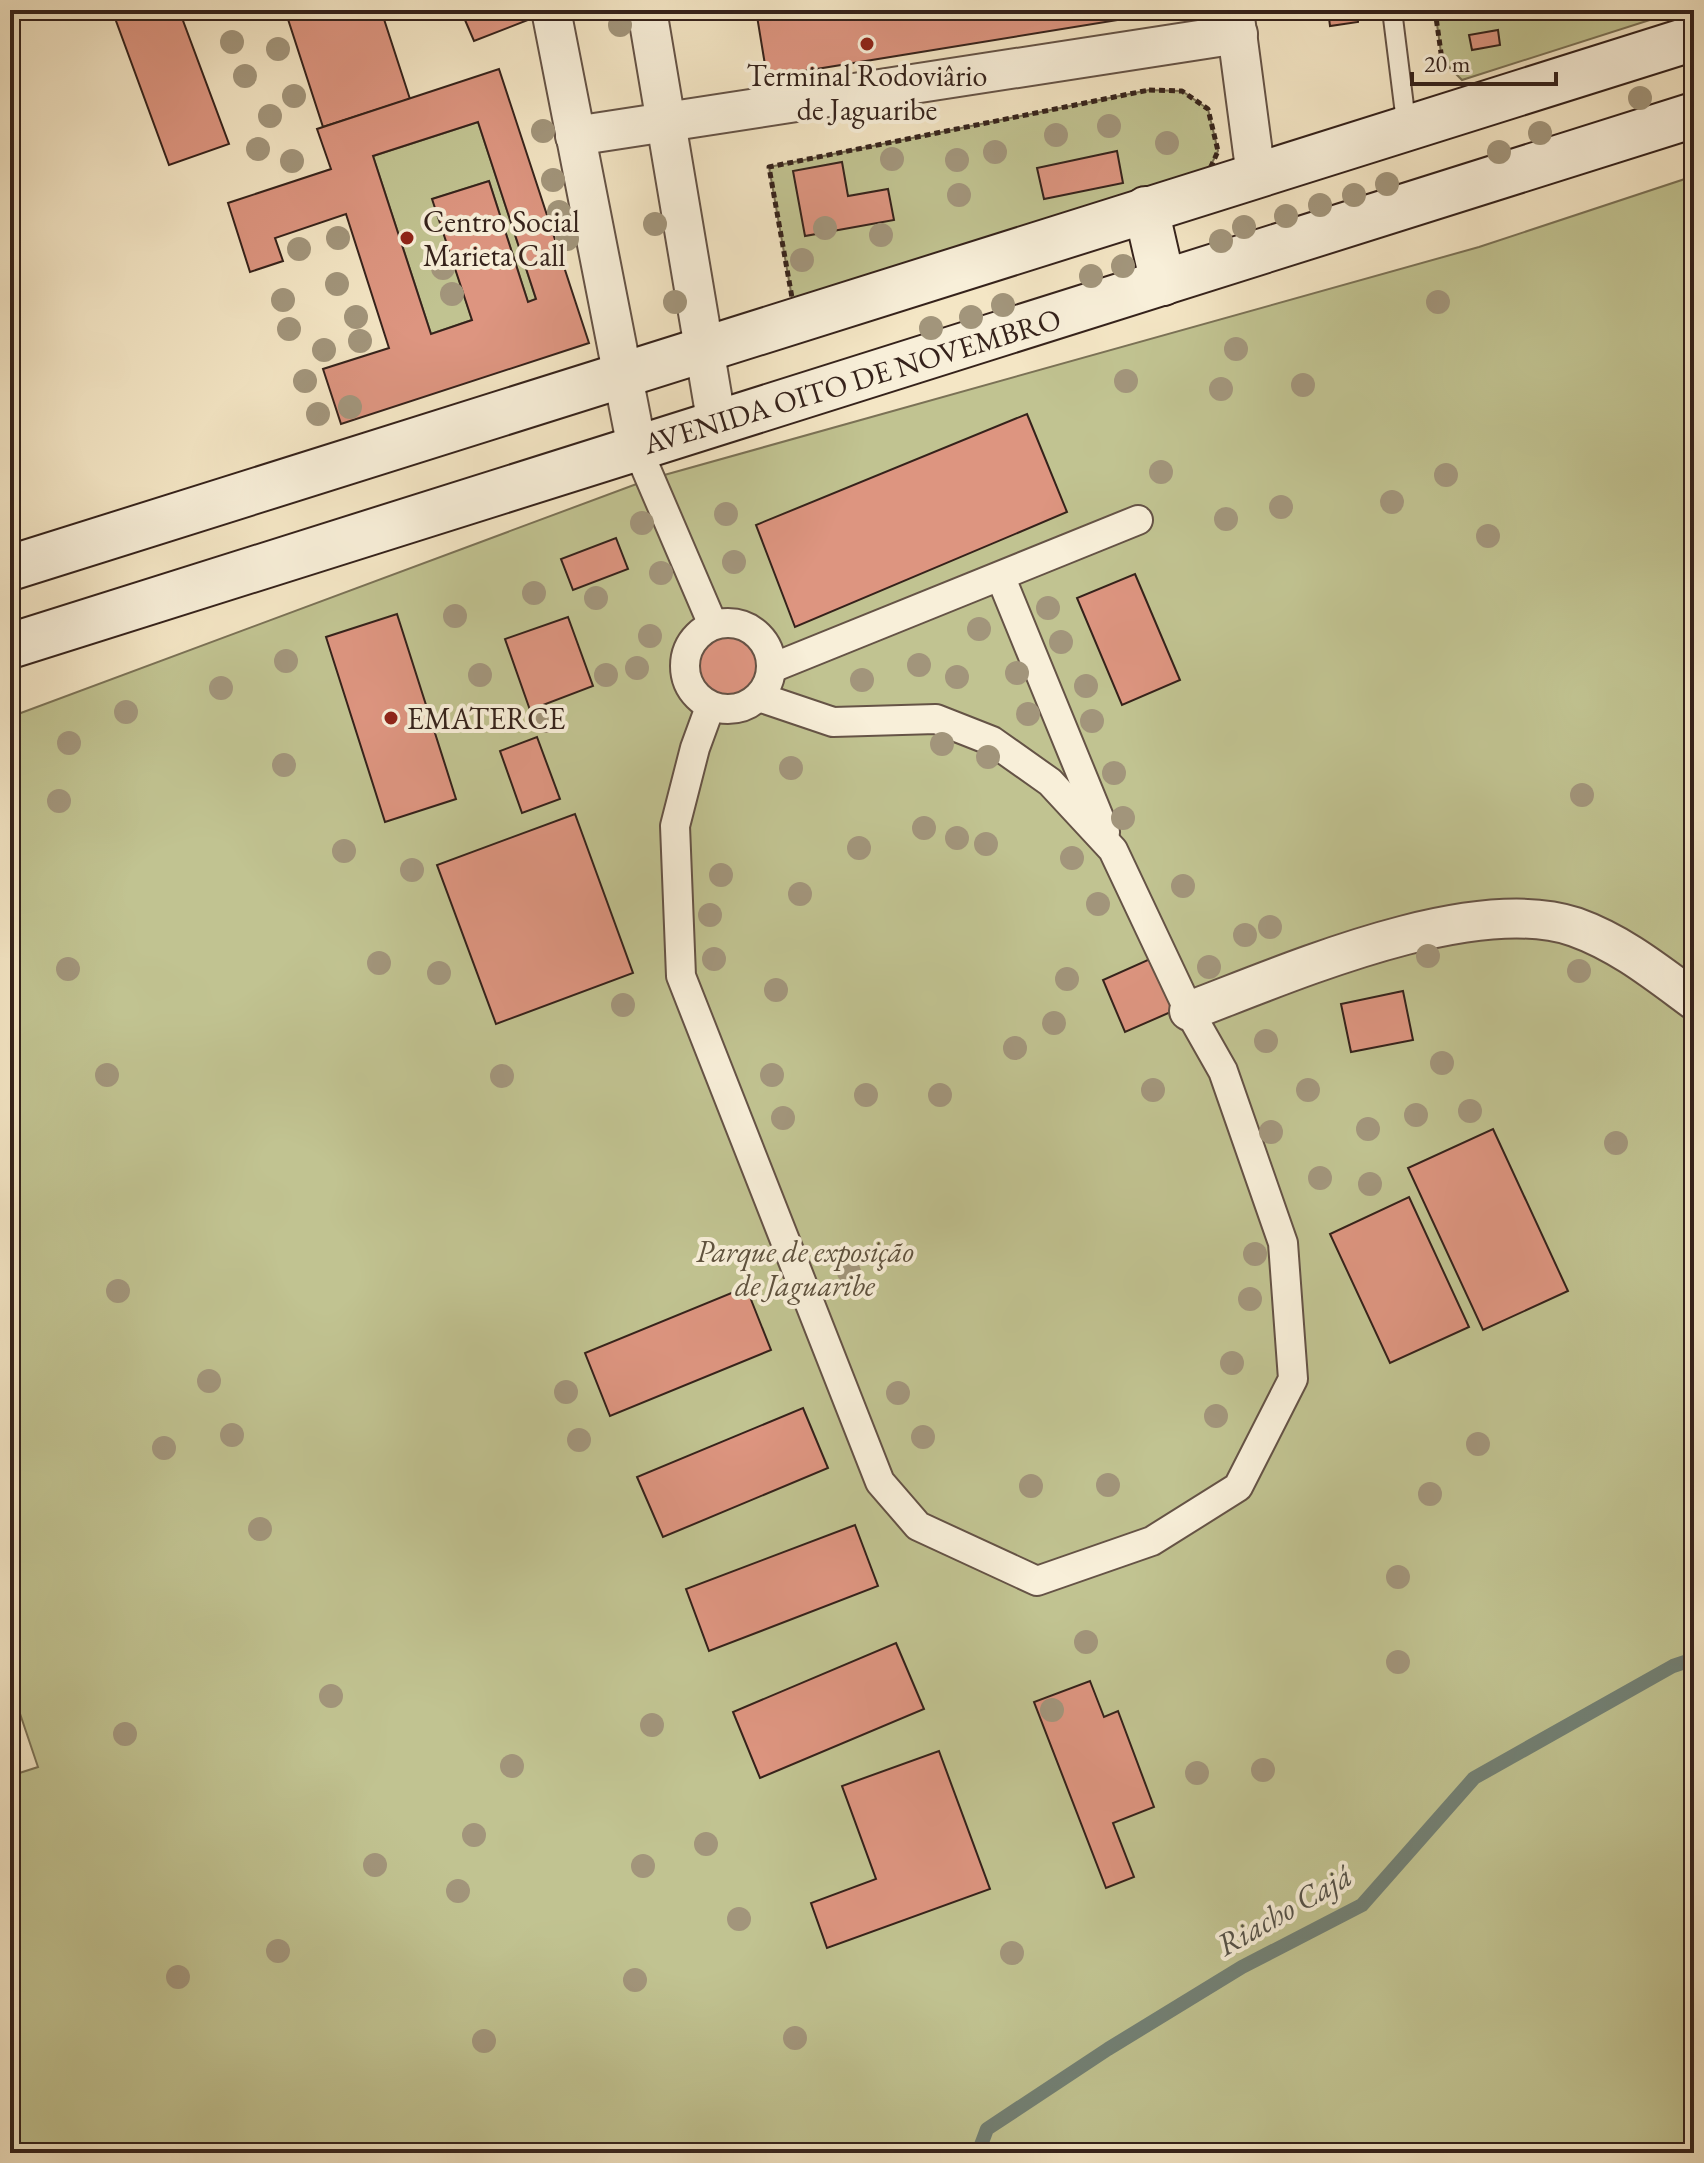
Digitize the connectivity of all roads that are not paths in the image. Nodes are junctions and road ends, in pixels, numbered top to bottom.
1 (551, 10) edge
2 (647, 10) edge
3 (1392, 10) edge
4 (1236, 22) edge
5 (1694, 38) edge
6 (1694, 115) edge
7 (666, 122) junction
8 (1407, 130) junction
9 (575, 136) junction
10 (1256, 176) junction
11 (1146, 209) junction
12 (1163, 283) junction
13 (705, 350) junction
14 (621, 374) junction
15 (717, 425) junction
16 (637, 448) junction
17 (1138, 520) dead end
18 (10, 568) edge
19 (1001, 578) junction
20 (713, 625) junction
21 (10, 646) edge
22 (772, 668) junction
23 (759, 697) junction
24 (710, 707) junction
25 (1113, 850) junction
26 (1694, 1000) edge
27 (1189, 1011) junction

1 - 9 street
2 - 7 street
3 - 8 lane
4 - 7 street
4 - 10 street
5 - 8 main road
6 - 12 main road, AVENIDA OITO DE NOVEMBRO
7 - 9 street
7 - 13 street
8 - 10 main road
9 - 14 street
10 - 11 main road
11 - 12 main road
11 - 13 main road
12 - 15 main road, AVENIDA OITO DE NOVEMBRO
13 - 14 main road
13 - 15 street
14 - 16 street
14 - 18 main road
15 - 16 main road, AVENIDA OITO DE NOVEMBRO
16 - 20 street
16 - 21 main road, AVENIDA OITO DE NOVEMBRO
17 - 19 street
19 - 22 street
19 - 25 street
20 - 22 street
20 - 24 street
22 - 23 street
23 - 24 street
23 - 25 street
24 - 27 street
25 - 27 street
26 - 27 street

